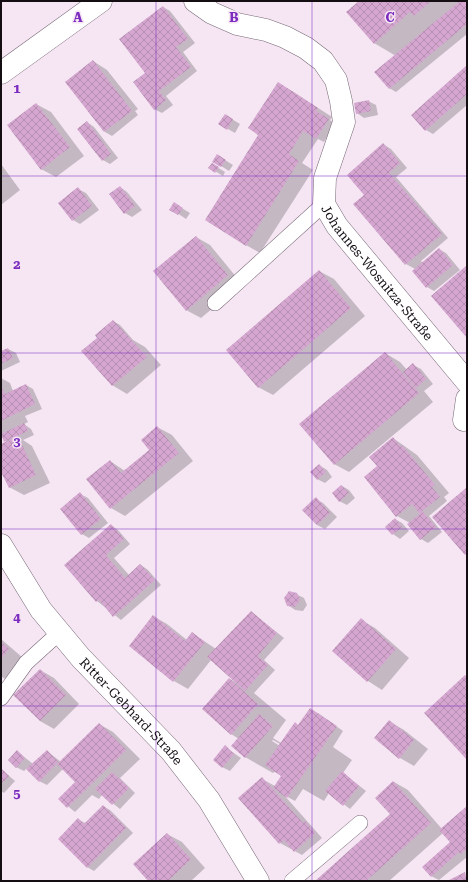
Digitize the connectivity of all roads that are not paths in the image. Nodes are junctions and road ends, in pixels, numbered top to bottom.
1 (101, 1) edge
2 (195, 1) edge
3 (1, 73) edge
4 (324, 204) junction
5 (215, 303) dead end
6 (467, 382) edge
7 (467, 398) edge
8 (464, 420) dead end
9 (1, 545) edge
10 (60, 632) junction
11 (1, 698) edge
12 (360, 823) dead end
13 (258, 881) edge
14 (292, 881) edge

1 - 3 street
2 - 4 street, Johannes-Wosnitza-Straße
4 - 5 lane
4 - 6 street, Johannes-Wosnitza-Straße
7 - 8 street
9 - 10 street, Ritter-Gebhard-Straße
10 - 11 lane
10 - 13 street, Ritter-Gebhard-Straße
12 - 14 lane

